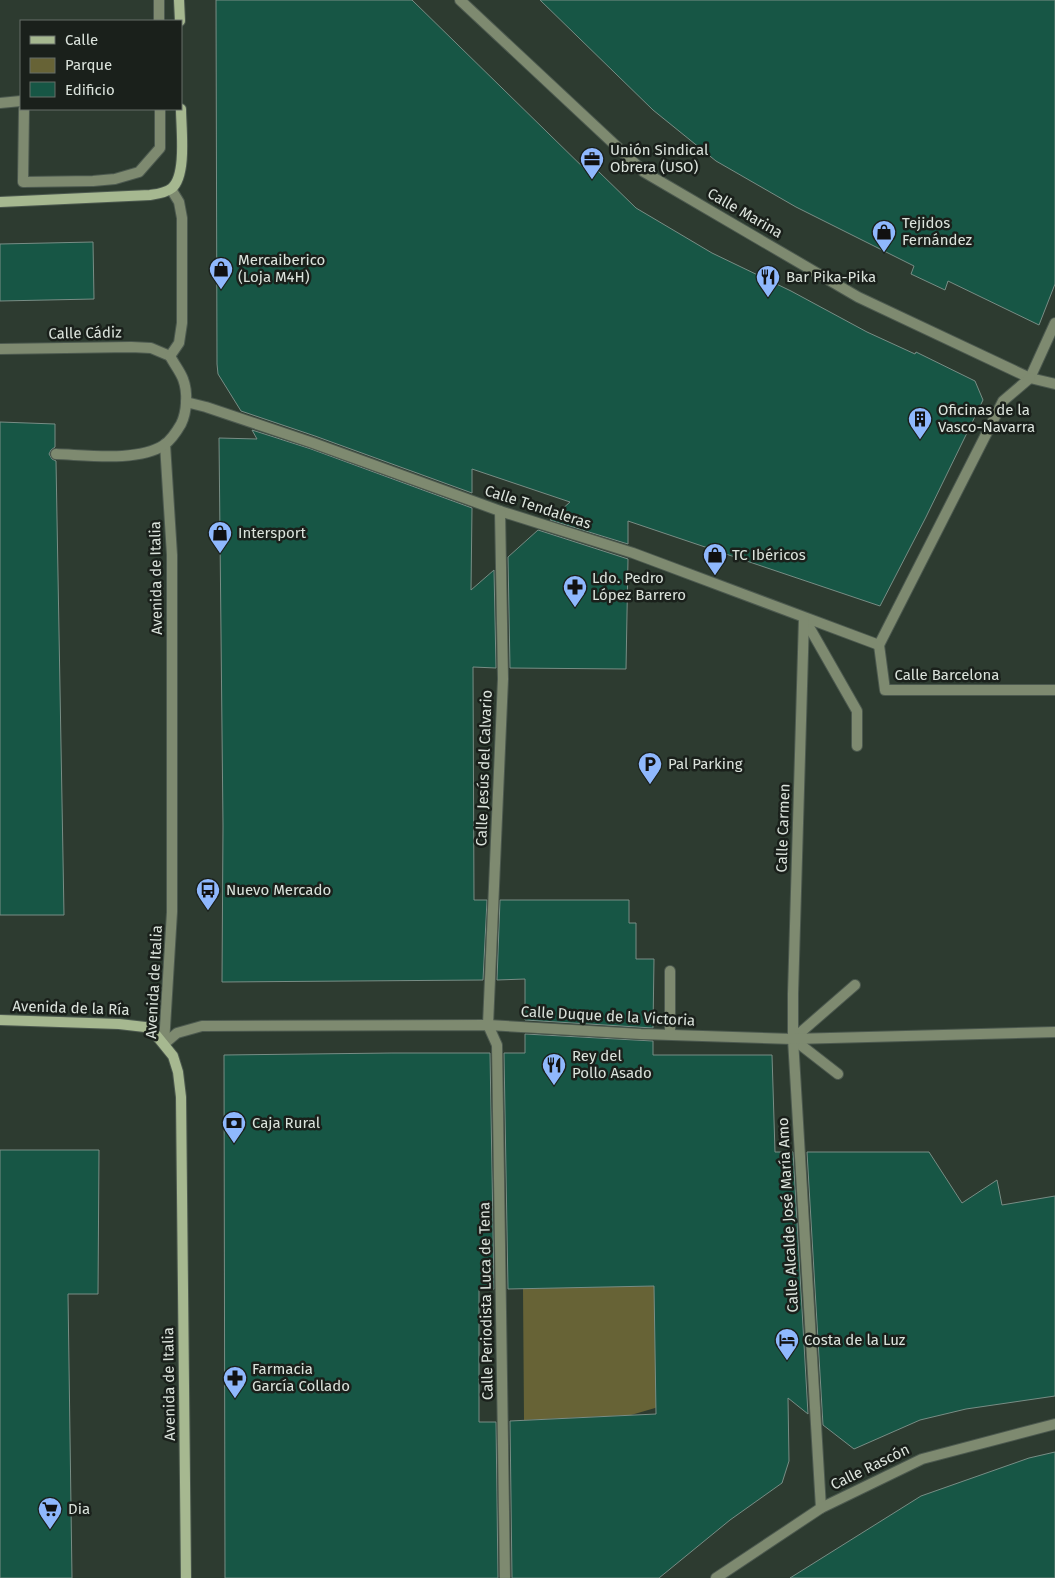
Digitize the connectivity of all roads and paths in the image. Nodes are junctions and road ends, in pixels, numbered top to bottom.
1 (159, 0) edge
2 (179, 0) edge
3 (460, 0) edge
4 (159, 20) edge
5 (180, 20) edge
6 (20, 101) edge
7 (0, 103) edge
8 (24, 110) edge
9 (160, 110) edge
10 (181, 110) edge
11 (171, 189) junction
12 (0, 202) edge
13 (1055, 322) edge
14 (0, 349) edge
15 (170, 356) junction
16 (1030, 378) junction
17 (1055, 384) edge
18 (186, 402) junction
19 (165, 444) junction
20 (56, 454) dead end
21 (500, 511) junction
22 (804, 618) junction
23 (879, 645) junction
24 (1055, 690) edge
25 (856, 746) dead end
26 (670, 971) dead end
27 (855, 985) dead end
28 (0, 1020) edge
29 (488, 1025) junction
30 (1055, 1032) edge
31 (670, 1034) junction
32 (793, 1039) junction
33 (164, 1044) junction
34 (838, 1074) dead end
35 (1055, 1424) edge
36 (820, 1508) junction
37 (186, 1578) edge
38 (506, 1578) edge
39 (716, 1578) edge

1 - 4 street
2 - 5 main road
3 - 16 street, Calle Marina
6 - 7 street
8 - 9 street
10 - 11 main road
11 - 12 main road
11 - 15 street
13 - 16 street
14 - 15 street, Calle Cádiz
15 - 18 street
16 - 17 street, Calle Marina
16 - 23 street
18 - 19 street
18 - 21 street, Calle Tendaleras
19 - 20 street
19 - 33 street, Avenida de Italia
21 - 22 street, Calle Tendaleras
21 - 29 street, Calle Jesús del Calvario
22 - 23 street, Calle Tendaleras
22 - 25 street
22 - 32 street, Calle Carmen
23 - 24 street, Calle Barcelona
26 - 31 street
27 - 32 street
28 - 33 main road, Avenida de la Ría
29 - 31 street, Calle Duque de la Victoria
29 - 33 street, Calle Duque de la Victoria
29 - 38 street, Calle Periodista Luca de Tena
30 - 32 street, Calle Duque de la Victoria
31 - 32 street, Calle Duque de la Victoria
32 - 34 street
32 - 36 street, Calle Alcalde José María Amo
33 - 37 main road, Avenida de Italia
35 - 36 street, Calle Rascón
36 - 39 street, Calle Rascón

